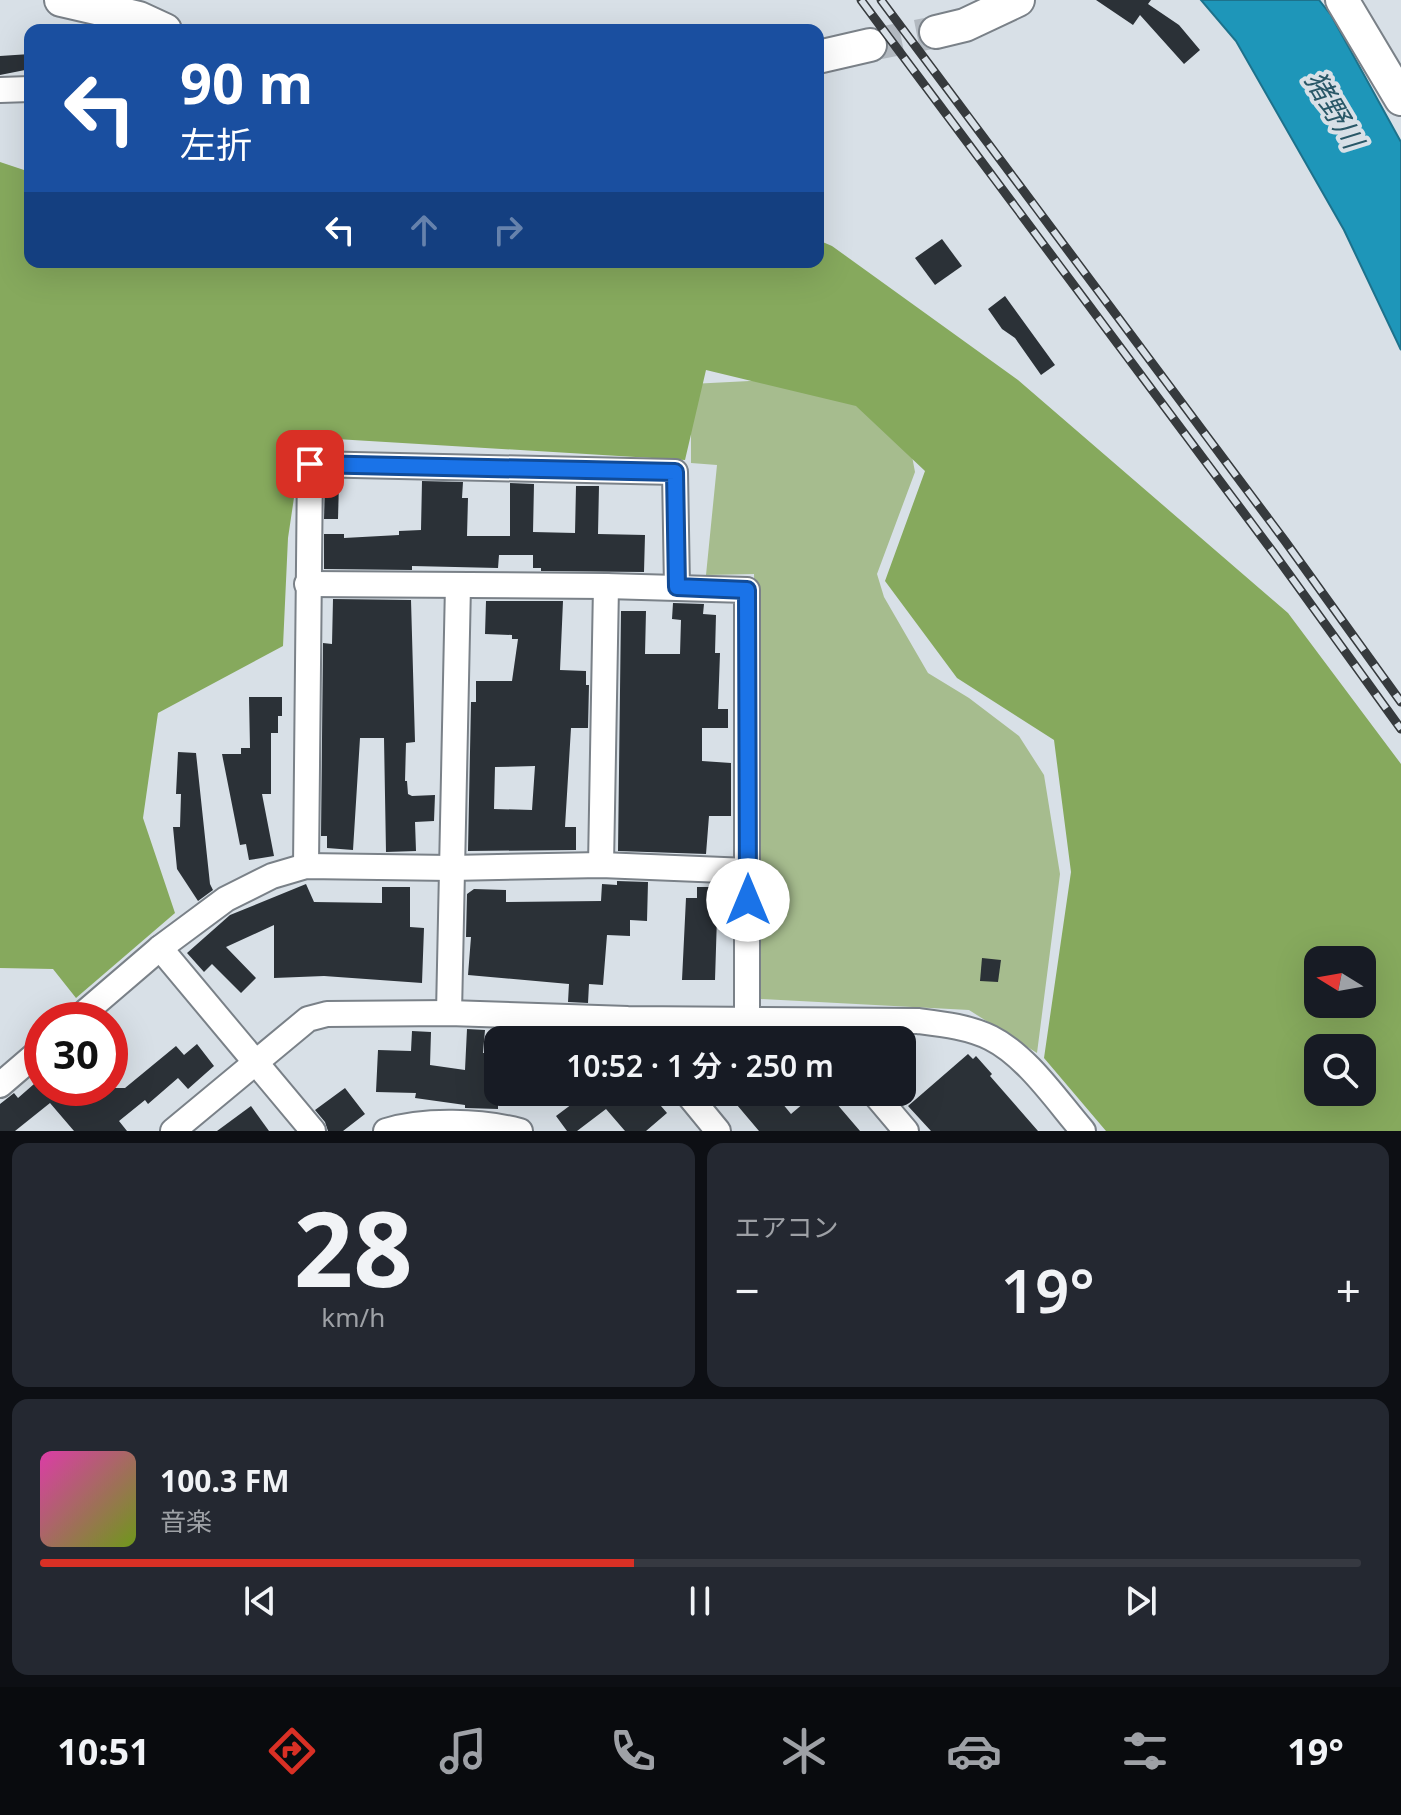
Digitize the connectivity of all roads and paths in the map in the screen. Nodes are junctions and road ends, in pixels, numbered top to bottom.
1 (61, 0) edge
2 (1018, 0) edge
3 (1342, 0) edge
4 (152, 24) edge
5 (936, 32) tunnel mouth
6 (870, 45) tunnel mouth
7 (824, 56) edge
8 (24, 89) edge
9 (0, 90) edge
10 (1401, 99) edge
11 (307, 584) junction
12 (458, 585) junction
13 (606, 586) junction
14 (677, 587) junction
15 (601, 865) junction
16 (306, 866) junction
17 (451, 868) junction
18 (748, 871) junction
19 (160, 948) junction
20 (97, 1002) edge
21 (449, 1013) junction
22 (628, 1019) junction
23 (747, 1019) junction
24 (814, 1020) junction
25 (634, 1026) edge
26 (819, 1026) edge
27 (258, 1062) junction
28 (24, 1064) edge
29 (0, 1085) edge
30 (697, 1106) edge
31 (885, 1106) edge
32 (716, 1130) edge
33 (173, 1131) edge
34 (313, 1131) edge
35 (386, 1131) edge
36 (520, 1131) edge
37 (906, 1131) edge
38 (1083, 1131) edge

1 - 4 street
2 - 5 street
3 - 10 street
6 - 7 street
8 - 9 street
11 - 12 street
11 - 14 street
11 - 16 street
12 - 13 street
12 - 17 street
13 - 14 street
13 - 15 street
14 - 18 street
15 - 17 street
15 - 18 street
16 - 17 street
16 - 19 street
17 - 21 street
18 - 23 street
19 - 20 street
19 - 27 street
21 - 22 street
21 - 27 street
22 - 23 street
22 - 25 street
23 - 24 street
24 - 26 street
24 - 38 street
27 - 33 street
27 - 34 street
28 - 29 street
30 - 32 street
31 - 37 street
35 - 36 street

